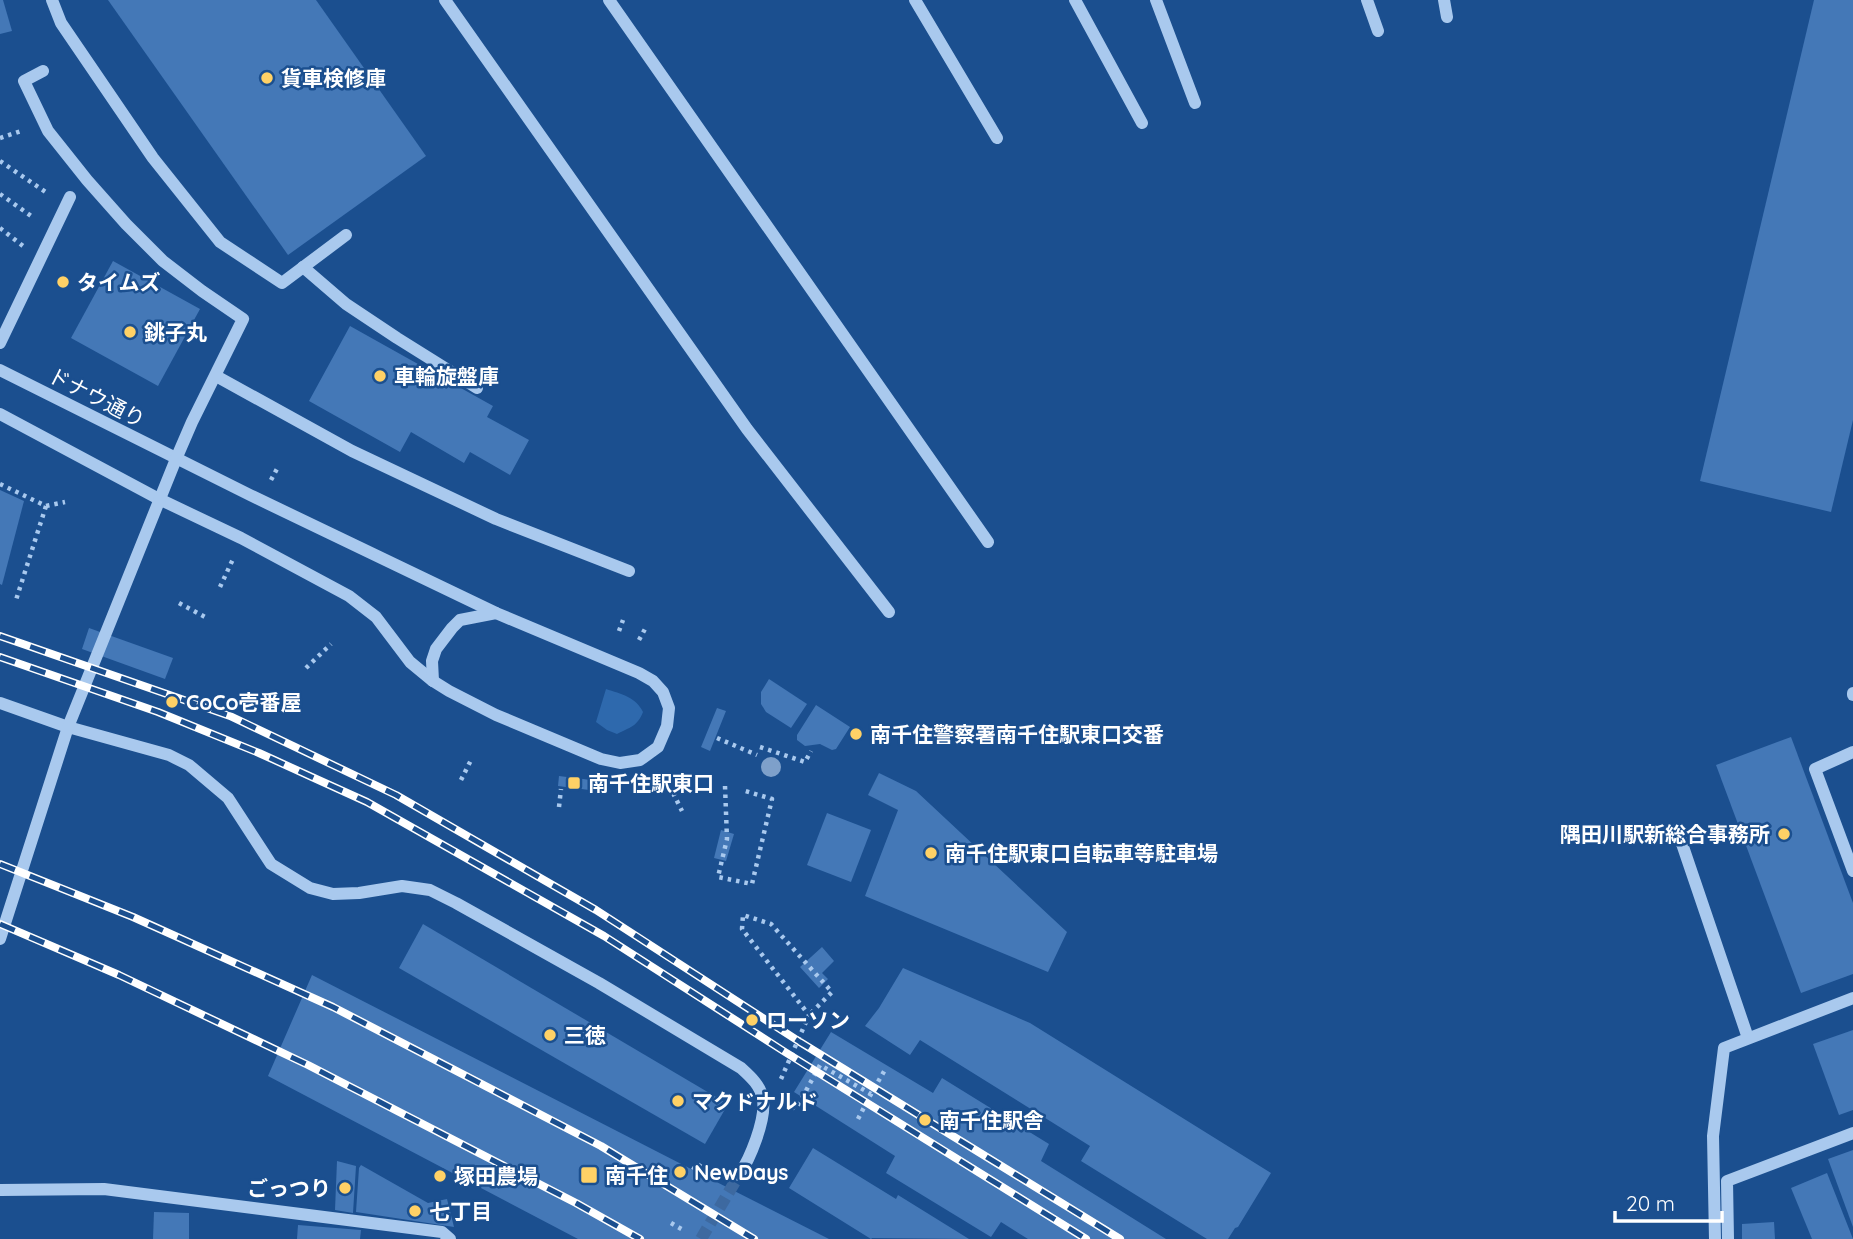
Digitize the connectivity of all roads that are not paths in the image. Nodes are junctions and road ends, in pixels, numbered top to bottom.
1 (52, 0) edge
2 (445, 0) edge
3 (609, 0) edge
4 (915, 0) edge
5 (1075, 0) edge
6 (1156, 0) edge
7 (1367, 0) edge
8 (1444, 0) edge
9 (1447, 17) dead end
10 (1378, 31) dead end
11 (43, 71) dead end
12 (1195, 103) dead end
13 (1142, 123) dead end
14 (997, 138) dead end
15 (70, 197) dead end
16 (346, 235) dead end
17 (303, 267) junction
18 (0, 343) edge
19 (0, 370) edge
20 (216, 376) junction
21 (477, 388) dead end
22 (0, 414) edge
23 (176, 459) junction
24 (159, 499) junction
25 (989, 542) dead end
26 (629, 571) dead end
27 (496, 612) junction
28 (890, 612) dead end
29 (433, 681) junction
30 (0, 703) edge
31 (68, 727) junction
32 (1853, 752) edge
33 (1677, 829) dead end
34 (1853, 872) edge
35 (0, 939) edge
36 (1853, 998) edge
37 (1748, 1038) junction
38 (1853, 1133) edge
39 (739, 1175) tunnel mouth
40 (0, 1190) edge
41 (450, 1239) edge
42 (1715, 1239) edge
43 (1728, 1239) edge

1 - 17 street
2 - 28 street
3 - 25 street
4 - 14 street
5 - 13 street
6 - 12 street
7 - 10 street
8 - 9 street
11 - 20 street
15 - 18 street
16 - 17 street
17 - 21 street
19 - 23 street, ドナウ通り
20 - 23 street
20 - 26 street
22 - 24 street
23 - 24 street
23 - 27 street, ドナウ通り
24 - 29 street, ドナウ通り
24 - 31 street
27 - 29 street
27 - 29 street, ドナウ通り
30 - 31 street
31 - 35 street
31 - 39 street
32 - 34 street
33 - 37 street
36 - 37 street
37 - 42 street
38 - 43 street
40 - 41 street

